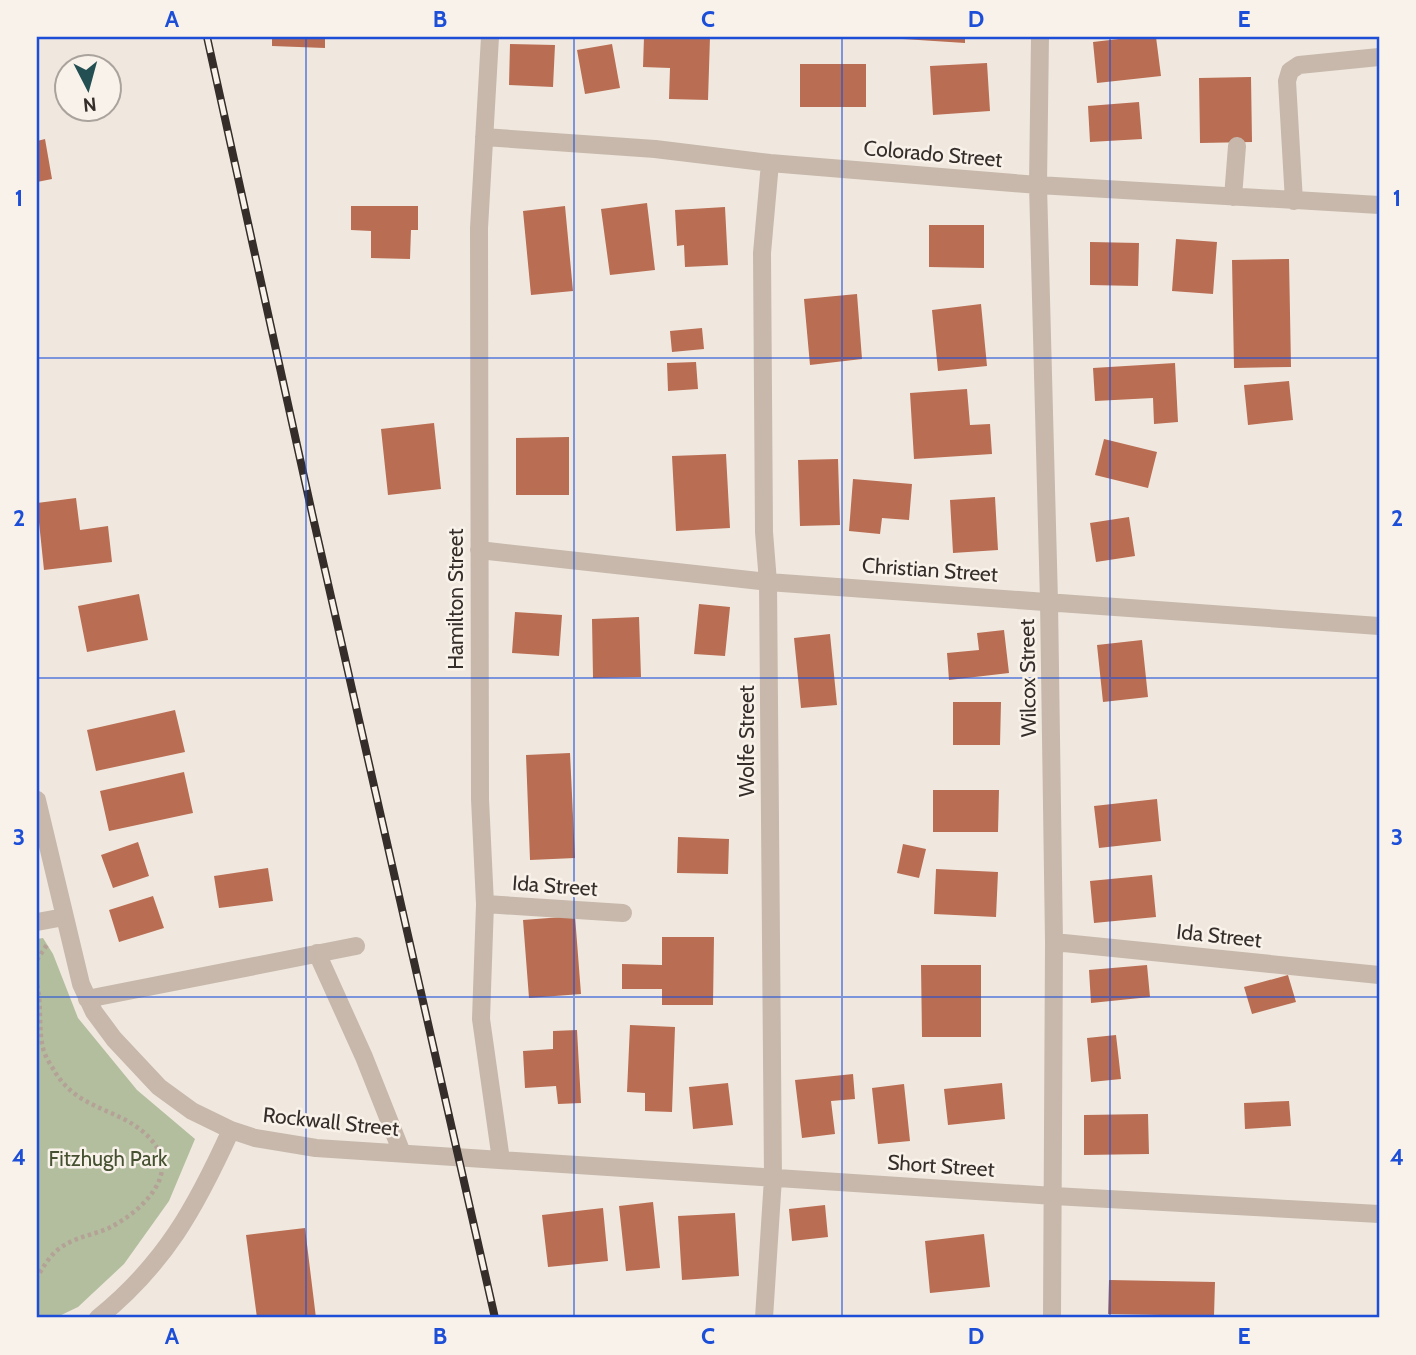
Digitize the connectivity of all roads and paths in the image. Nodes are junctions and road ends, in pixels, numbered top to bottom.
1 (490, 37) edge
2 (1040, 37) edge
3 (1379, 57) edge
4 (484, 137) junction
5 (1237, 146) dead end
6 (770, 163) junction
7 (1038, 185) junction
8 (1233, 197) junction
9 (1294, 201) junction
10 (1379, 205) edge
11 (479, 550) junction
12 (768, 582) junction
13 (1049, 601) junction
14 (1379, 626) edge
15 (37, 800) edge
16 (485, 904) junction
17 (623, 913) dead end
18 (64, 917) junction
19 (37, 922) edge
20 (1054, 942) junction
21 (356, 946) dead end
22 (317, 953) junction
23 (1379, 975) edge
24 (37, 985) edge
25 (87, 999) junction
26 (40, 1048) edge
27 (230, 1130) junction
28 (402, 1153) junction
29 (501, 1160) junction
30 (774, 1178) junction
31 (1054, 1196) junction
32 (1379, 1214) edge
33 (37, 1277) edge
34 (98, 1318) edge
35 (764, 1318) edge
36 (1052, 1318) edge

1 - 4 street, Hamilton Street
2 - 7 street, Wilcox Street
3 - 9 street
4 - 6 street, Colorado Street
4 - 11 street, Hamilton Street
5 - 8 street
6 - 7 street, Colorado Street
6 - 12 street, Wolfe Street
7 - 8 street, Colorado Street
7 - 13 street, Wilcox Street
8 - 9 street, Colorado Street
9 - 10 street, Colorado Street
11 - 12 street, Christian Street
11 - 16 street, Hamilton Street
12 - 13 street, Christian Street
12 - 30 street, Wolfe Street
13 - 14 street, Christian Street
13 - 20 street, Wilcox Street
15 - 18 street, Rockwall Street
16 - 17 street, Ida Street
16 - 29 street, Hamilton Street
18 - 19 street
18 - 25 street, Rockwall Street
20 - 23 street, Ida Street
20 - 31 street, Wilcox Street
21 - 22 street
22 - 25 street
22 - 28 street
24 - 26 path
25 - 27 street, Rockwall Street
26 - 33 path
27 - 28 street, Rockwall Street
27 - 34 street
28 - 29 street, Rockwall Street
29 - 30 street, Short Street
30 - 31 street, Short Street
30 - 35 street, Wolfe Street
31 - 32 street, Short Street
31 - 36 street, Wilcox Street

